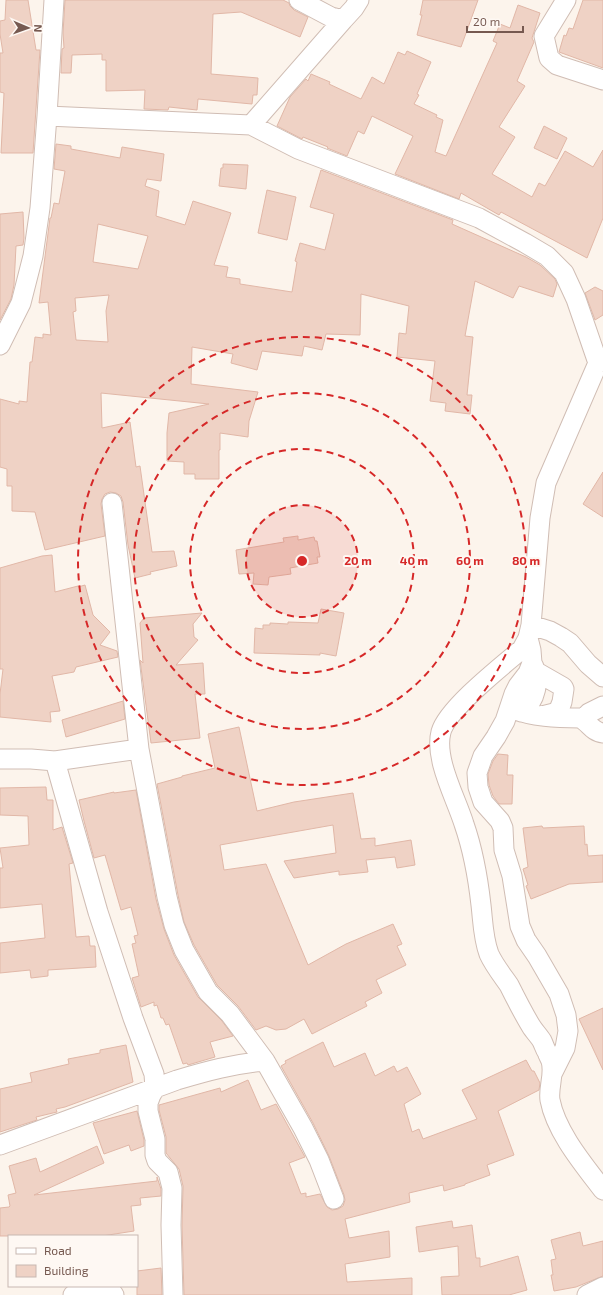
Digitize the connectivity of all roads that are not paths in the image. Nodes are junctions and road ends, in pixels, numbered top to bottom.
1 (54, 0) edge
2 (298, 0) edge
3 (359, 0) edge
4 (566, 0) edge
5 (343, 20) junction
6 (603, 80) edge
7 (47, 116) junction
8 (251, 125) junction
9 (0, 346) edge
10 (600, 363) edge
11 (112, 503) dead end
12 (529, 632) junction
13 (534, 667) junction
14 (603, 677) edge
15 (603, 706) edge
16 (515, 710) junction
17 (542, 716) junction
18 (583, 719) junction
19 (603, 733) edge
20 (140, 749) junction
21 (0, 759) edge
22 (55, 761) junction
23 (265, 1061) junction
24 (552, 1074) junction
25 (156, 1088) junction
26 (0, 1145) edge
27 (603, 1190) edge
28 (334, 1199) dead end
29 (603, 1287) edge
30 (73, 1295) edge
31 (114, 1295) edge
32 (173, 1295) edge
33 (587, 1295) edge

1 - 7 street
2 - 5 street
3 - 5 street
4 - 6 street
5 - 8 street
7 - 8 street
7 - 9 street
8 - 10 street
10 - 12 street
11 - 20 street
12 - 13 street
12 - 14 street
12 - 24 street
13 - 16 street
13 - 17 street
15 - 18 street
16 - 17 street
16 - 24 street
17 - 18 street
18 - 19 street
20 - 22 street
20 - 23 street
21 - 22 street
22 - 25 street
23 - 25 street
23 - 28 street
24 - 27 street
25 - 26 street
25 - 32 street
29 - 33 street
30 - 31 street

